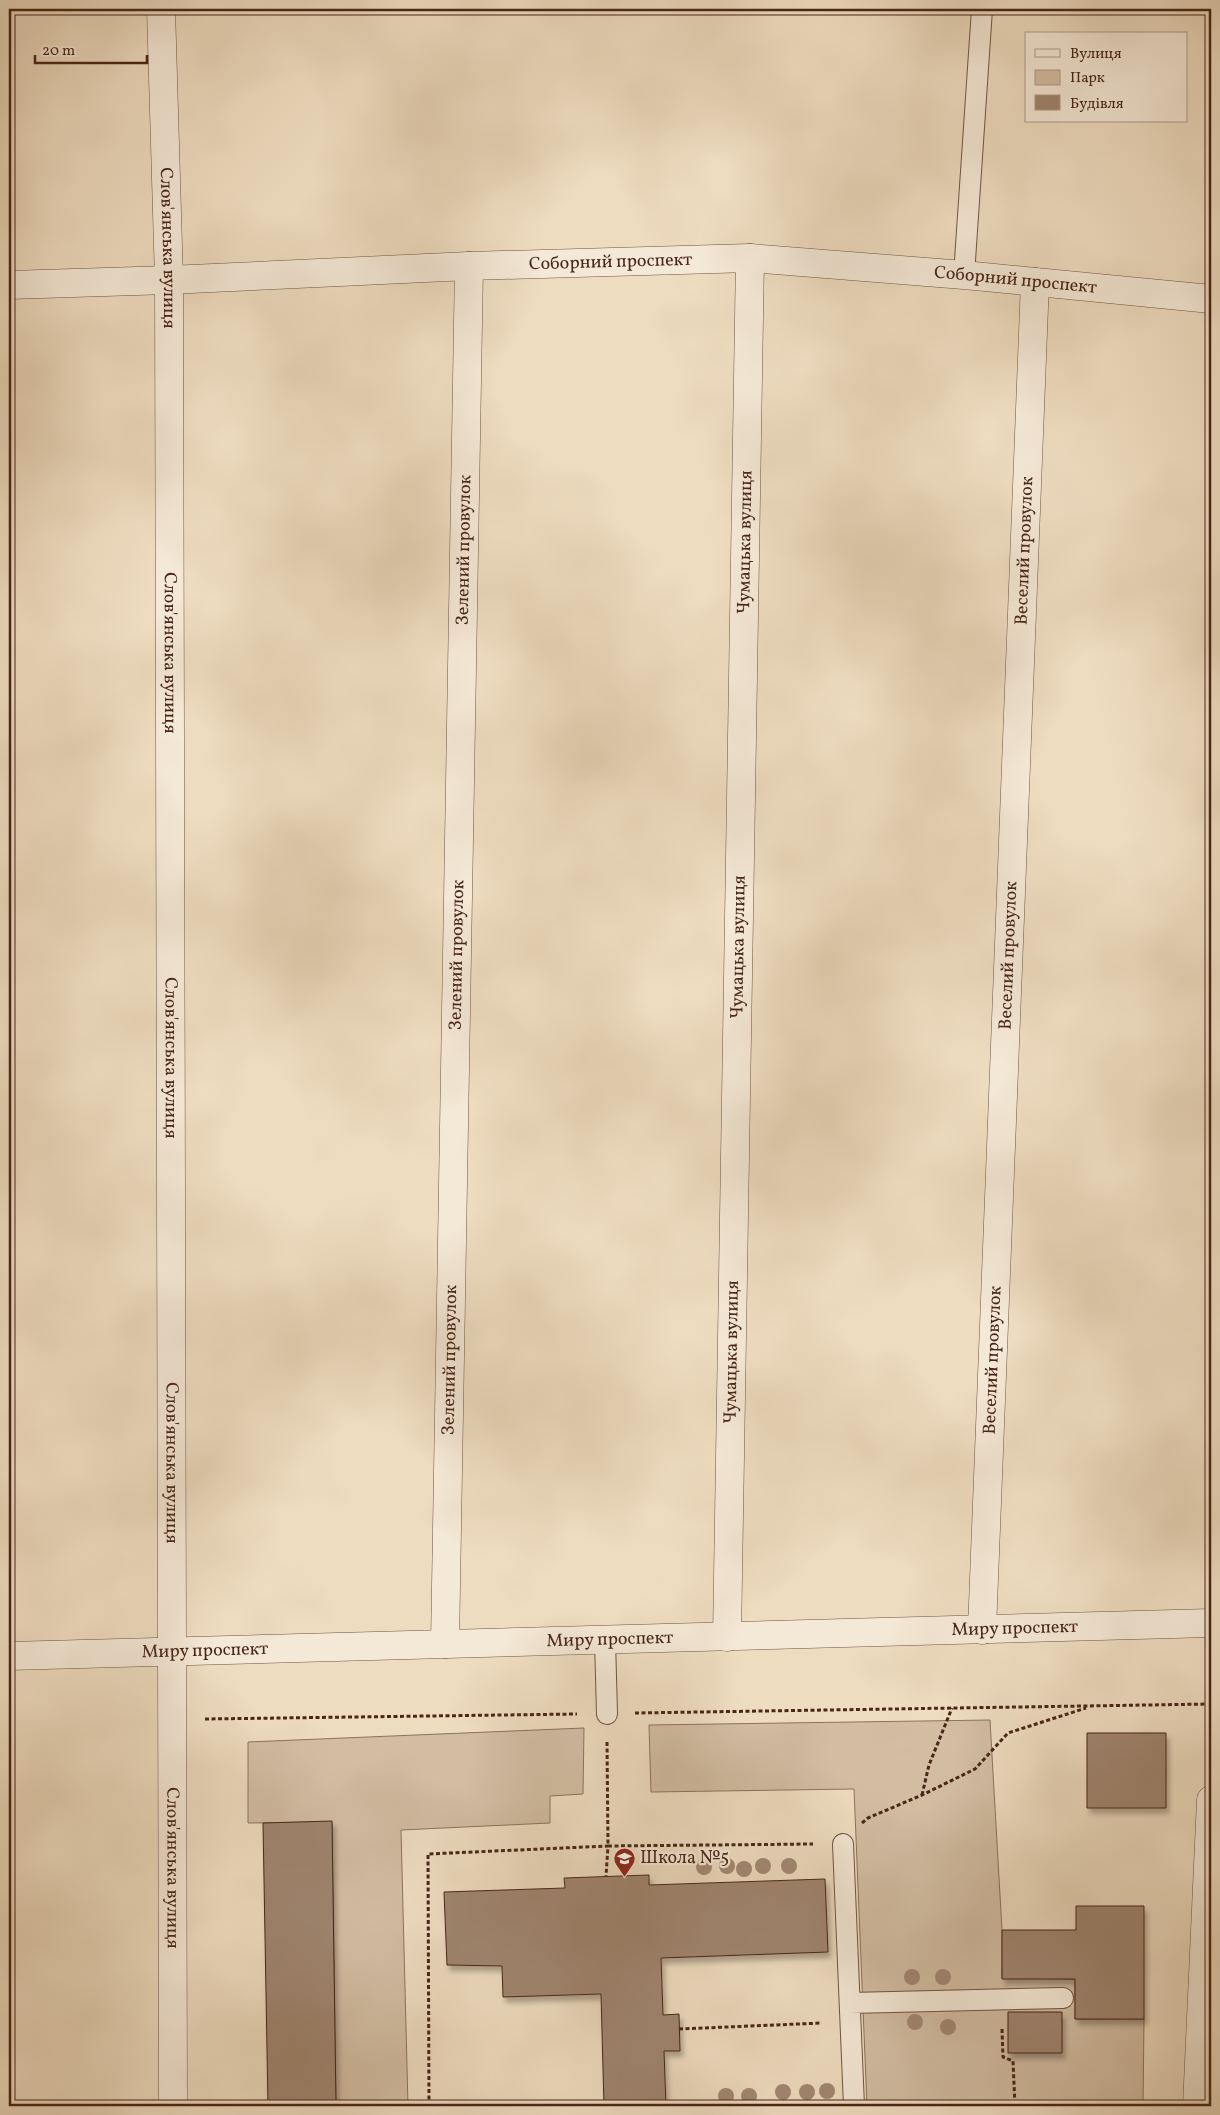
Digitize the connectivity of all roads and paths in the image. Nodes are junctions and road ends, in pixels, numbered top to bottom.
1 (162, 9) edge
2 (982, 9) edge
3 (750, 258) junction
4 (469, 266) junction
5 (964, 275) junction
6 (169, 280) junction
7 (1035, 282) junction
8 (9, 285) edge
9 (1211, 298) edge
10 (1211, 1623) edge
11 (982, 1630) junction
12 (727, 1637) junction
13 (605, 1640) junction
14 (445, 1644) junction
15 (172, 1652) junction
16 (9, 1656) edge
17 (1211, 1704) edge
18 (1090, 1706) junction
19 (952, 1708) junction
20 (648, 1712) dead end
21 (585, 1714) dead end
22 (607, 1714) joint
23 (172, 1720) junction
24 (922, 1795) junction
25 (1211, 1800) edge
26 (843, 1844) junction
27 (608, 1846) junction
28 (606, 1876) dead end
29 (1063, 1998) dead end
30 (1001, 1999) junction
31 (850, 2013) junction
32 (679, 2029) dead end
33 (1002, 2044) junction
34 (1008, 2045) dead end
35 (173, 2106) edge
36 (429, 2106) edge
37 (854, 2106) edge
38 (1015, 2106) edge
39 (1197, 2106) edge

1 - 6 street, Слов'янська вулиця
2 - 5 lane
3 - 4 street, Соборний проспект
3 - 5 street, Соборний проспект
3 - 12 street, Чумацька вулиця
4 - 6 street, Соборний проспект
4 - 14 street, Зелений провулок
5 - 7 street, Соборний проспект
6 - 8 street, Соборний проспект
6 - 15 street, Слов'янська вулиця
7 - 9 street, Соборний проспект
7 - 11 street, Веселий провулок
10 - 11 street, Миру проспект
11 - 12 street, Миру проспект
12 - 13 street, Миру проспект
13 - 14 street, Миру проспект
13 - 22 lane
14 - 15 street, Миру проспект
15 - 16 street, Миру проспект
15 - 23 street, Слов'янська вулиця
17 - 18 path
18 - 19 path
18 - 24 path
19 - 20 path
19 - 24 path
21 - 23 path
22 - 27 path
23 - 35 street, Слов'янська вулиця
24 - 26 path
25 - 39 street
26 - 27 path
26 - 31 lane
27 - 28 path
27 - 36 path
29 - 30 lane
30 - 31 lane
30 - 33 path
31 - 32 path
31 - 37 lane
33 - 34 path
33 - 38 path

